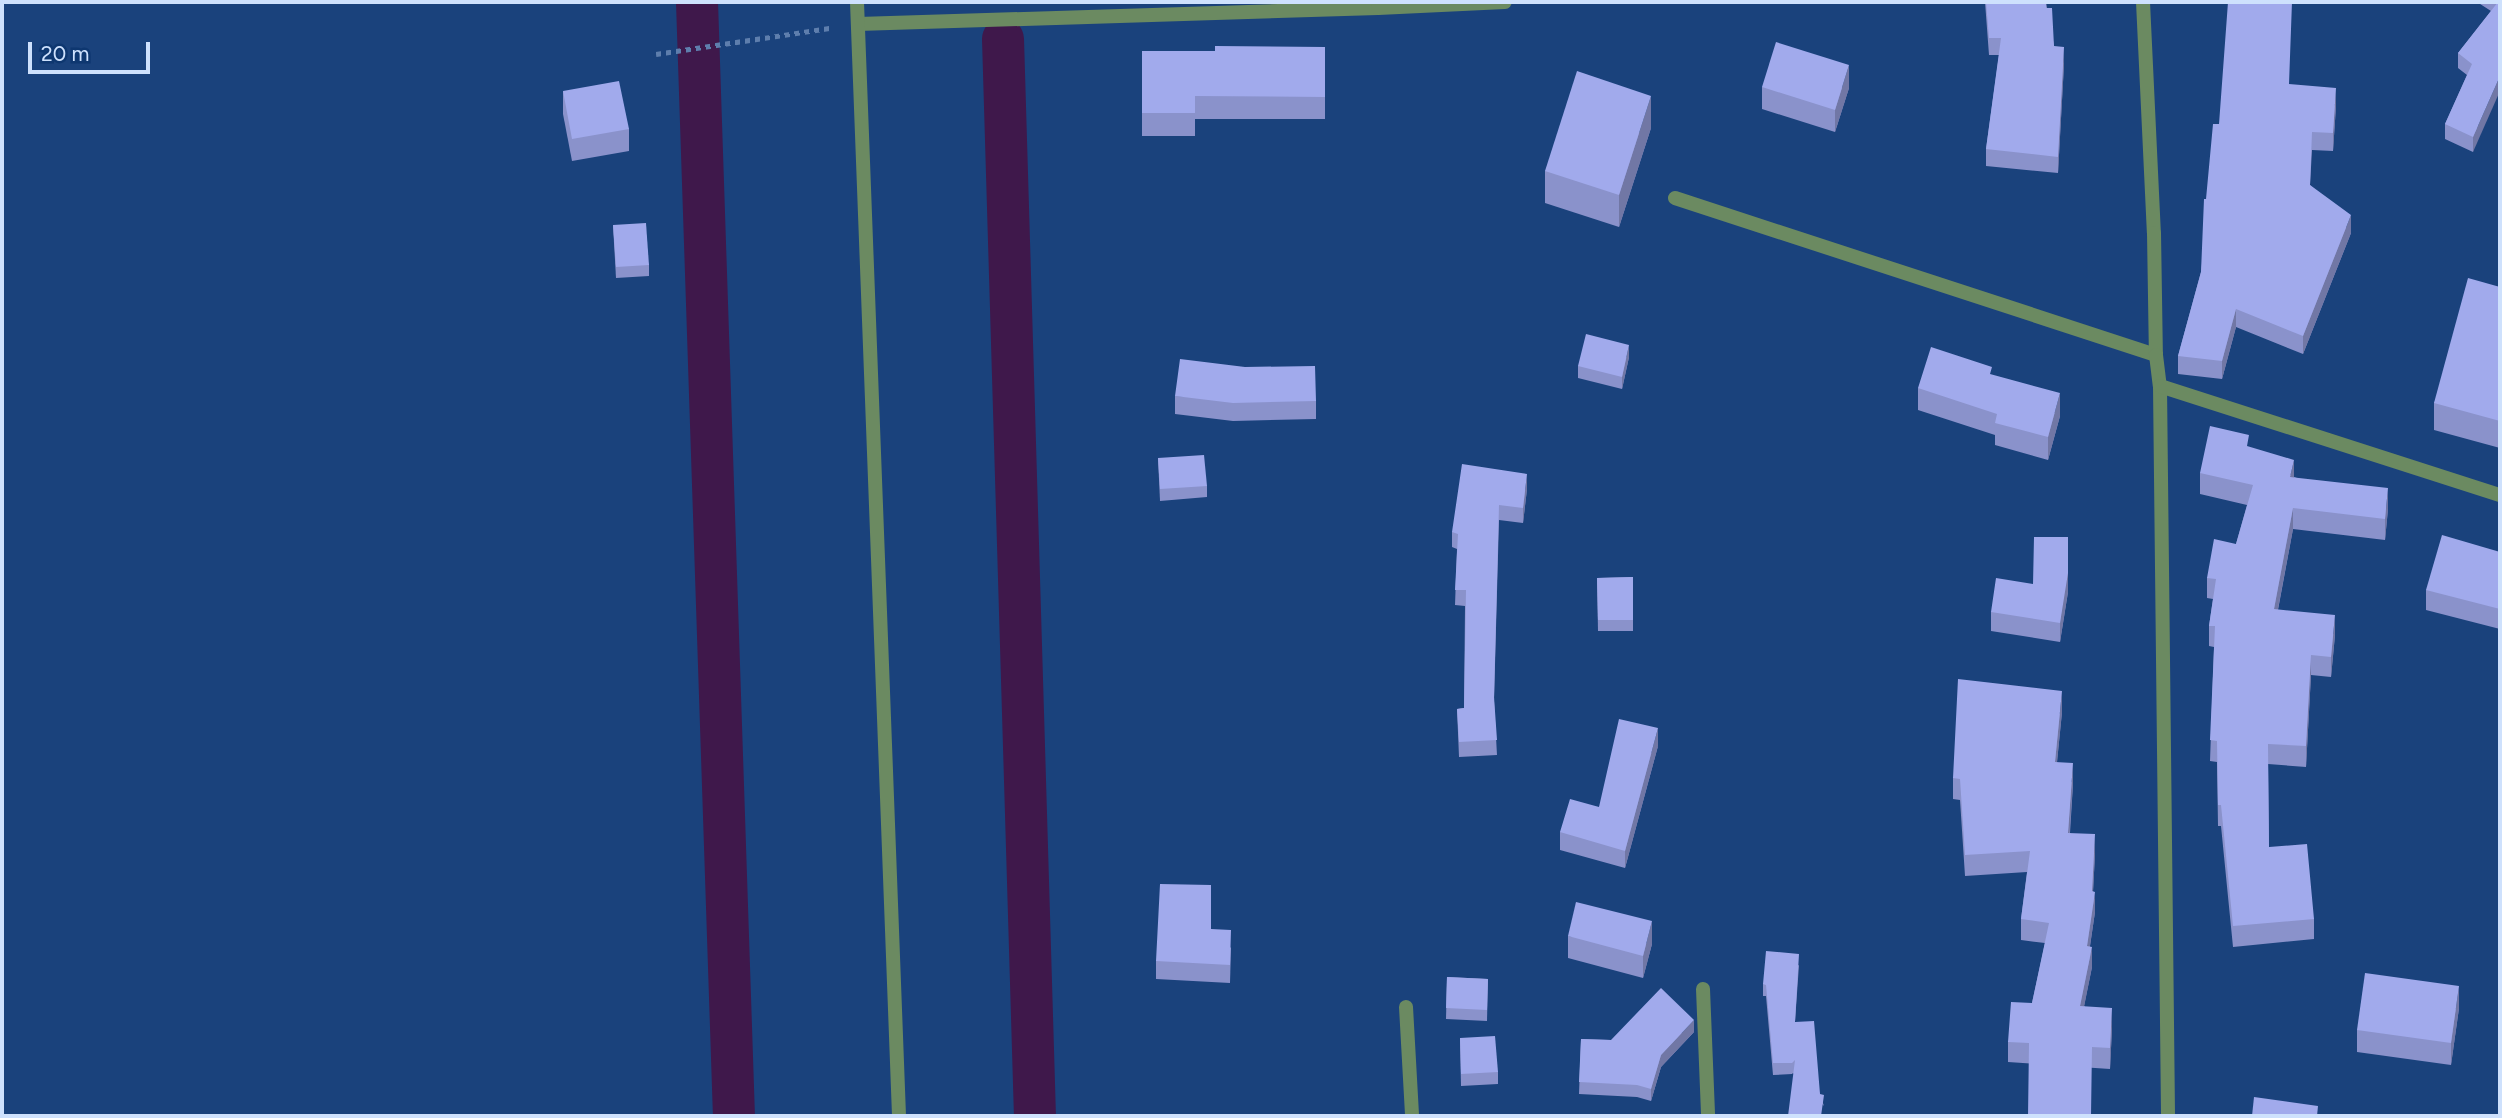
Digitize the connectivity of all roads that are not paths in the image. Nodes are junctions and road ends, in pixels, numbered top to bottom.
1 (857, 2) edge
2 (1505, 2) edge
3 (2143, 2) edge
4 (1378, 5) edge
5 (858, 23) junction
6 (1675, 198) dead end
7 (2156, 355) junction
8 (2160, 386) junction
9 (2500, 495) edge
10 (1703, 989) dead end
11 (1406, 1007) dead end
12 (899, 1116) edge
13 (1412, 1116) edge
14 (1708, 1116) edge
15 (2168, 1116) edge

1 - 5 street
2 - 4 street
3 - 7 street
4 - 5 street
5 - 12 street
6 - 7 street
7 - 8 street
8 - 9 street
8 - 15 street
10 - 14 street
11 - 13 street

